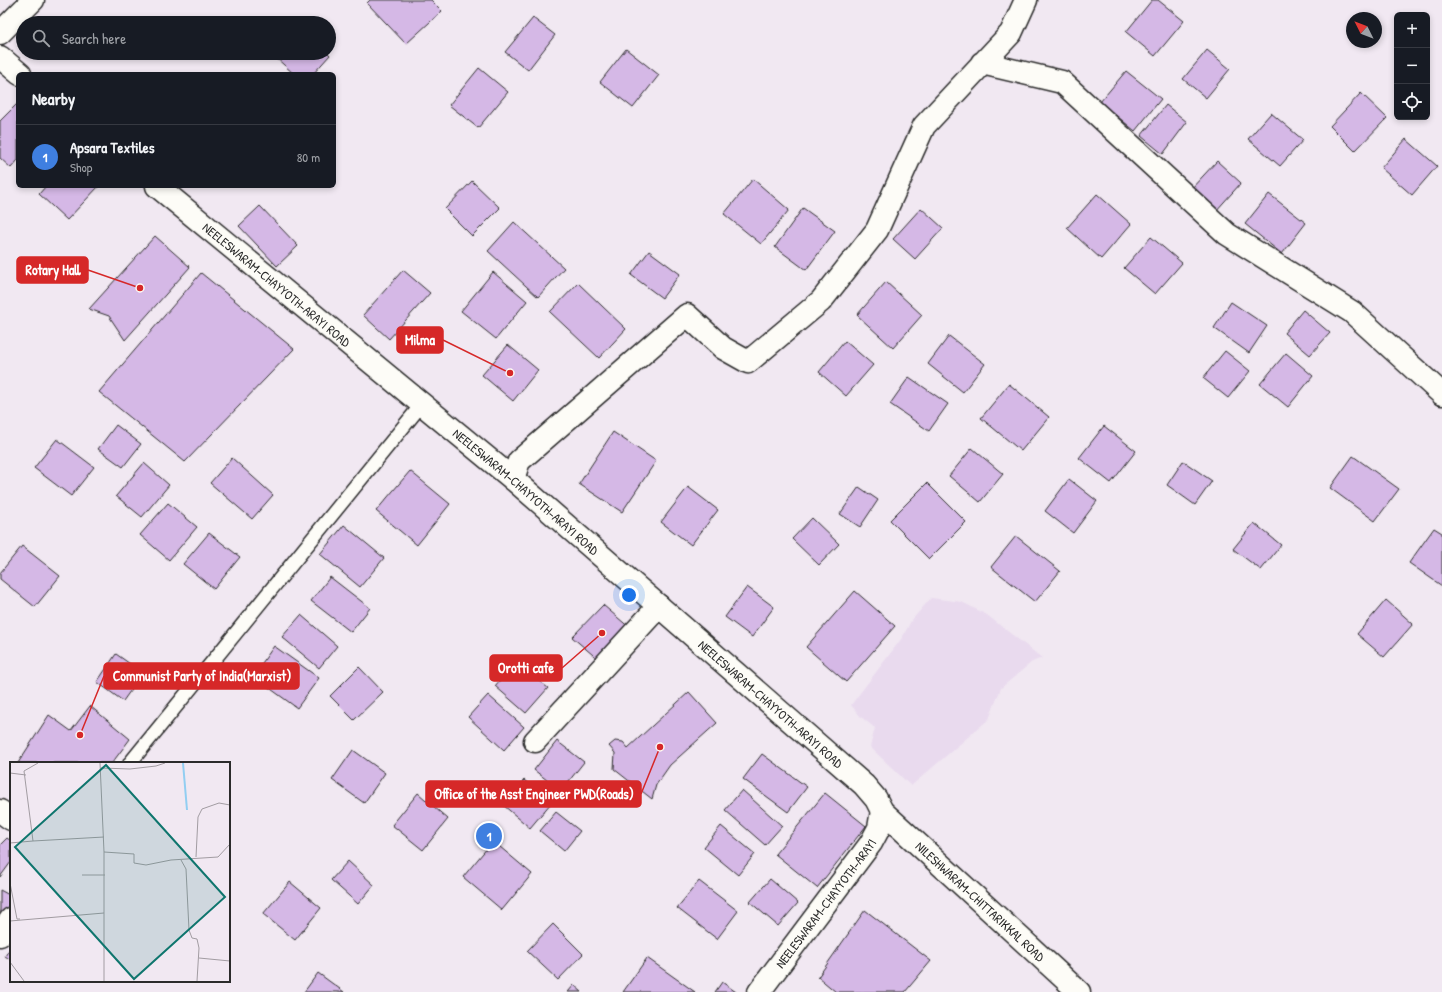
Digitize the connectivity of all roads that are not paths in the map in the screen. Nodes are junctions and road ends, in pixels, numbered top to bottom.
1 (33, 0) edge
2 (1026, 0) edge
3 (17, 16) edge
4 (16, 17) edge
5 (0, 33) edge
6 (0, 57) edge
7 (982, 63) junction
8 (18, 72) edge
9 (159, 188) edge
10 (1442, 394) edge
11 (422, 404) junction
12 (513, 479) junction
13 (659, 606) junction
14 (535, 741) dead end
15 (131, 762) edge
16 (0, 811) edge
17 (882, 811) junction
18 (10, 818) edge
19 (10, 920) edge
20 (0, 934) edge
21 (760, 992) edge
22 (1079, 992) edge

1 - 3 street
2 - 7 street
4 - 5 street
6 - 8 street
7 - 10 street
7 - 12 street
9 - 11 street, NEELESWARAM-CHAYYOTH-ARAYI ROAD
11 - 12 street, NEELESWARAM-CHAYYOTH-ARAYI ROAD
11 - 15 lane
12 - 13 street, NEELESWARAM-CHAYYOTH-ARAYI ROAD
13 - 14 street
13 - 17 street, NEELESWARAM-CHAYYOTH-ARAYI ROAD
16 - 18 street
17 - 21 street, NEELESWARAM-CHAYYOTH-ARAYI
17 - 22 street, NILESHWARAM-CHITTARIKKAL ROAD
19 - 20 street

